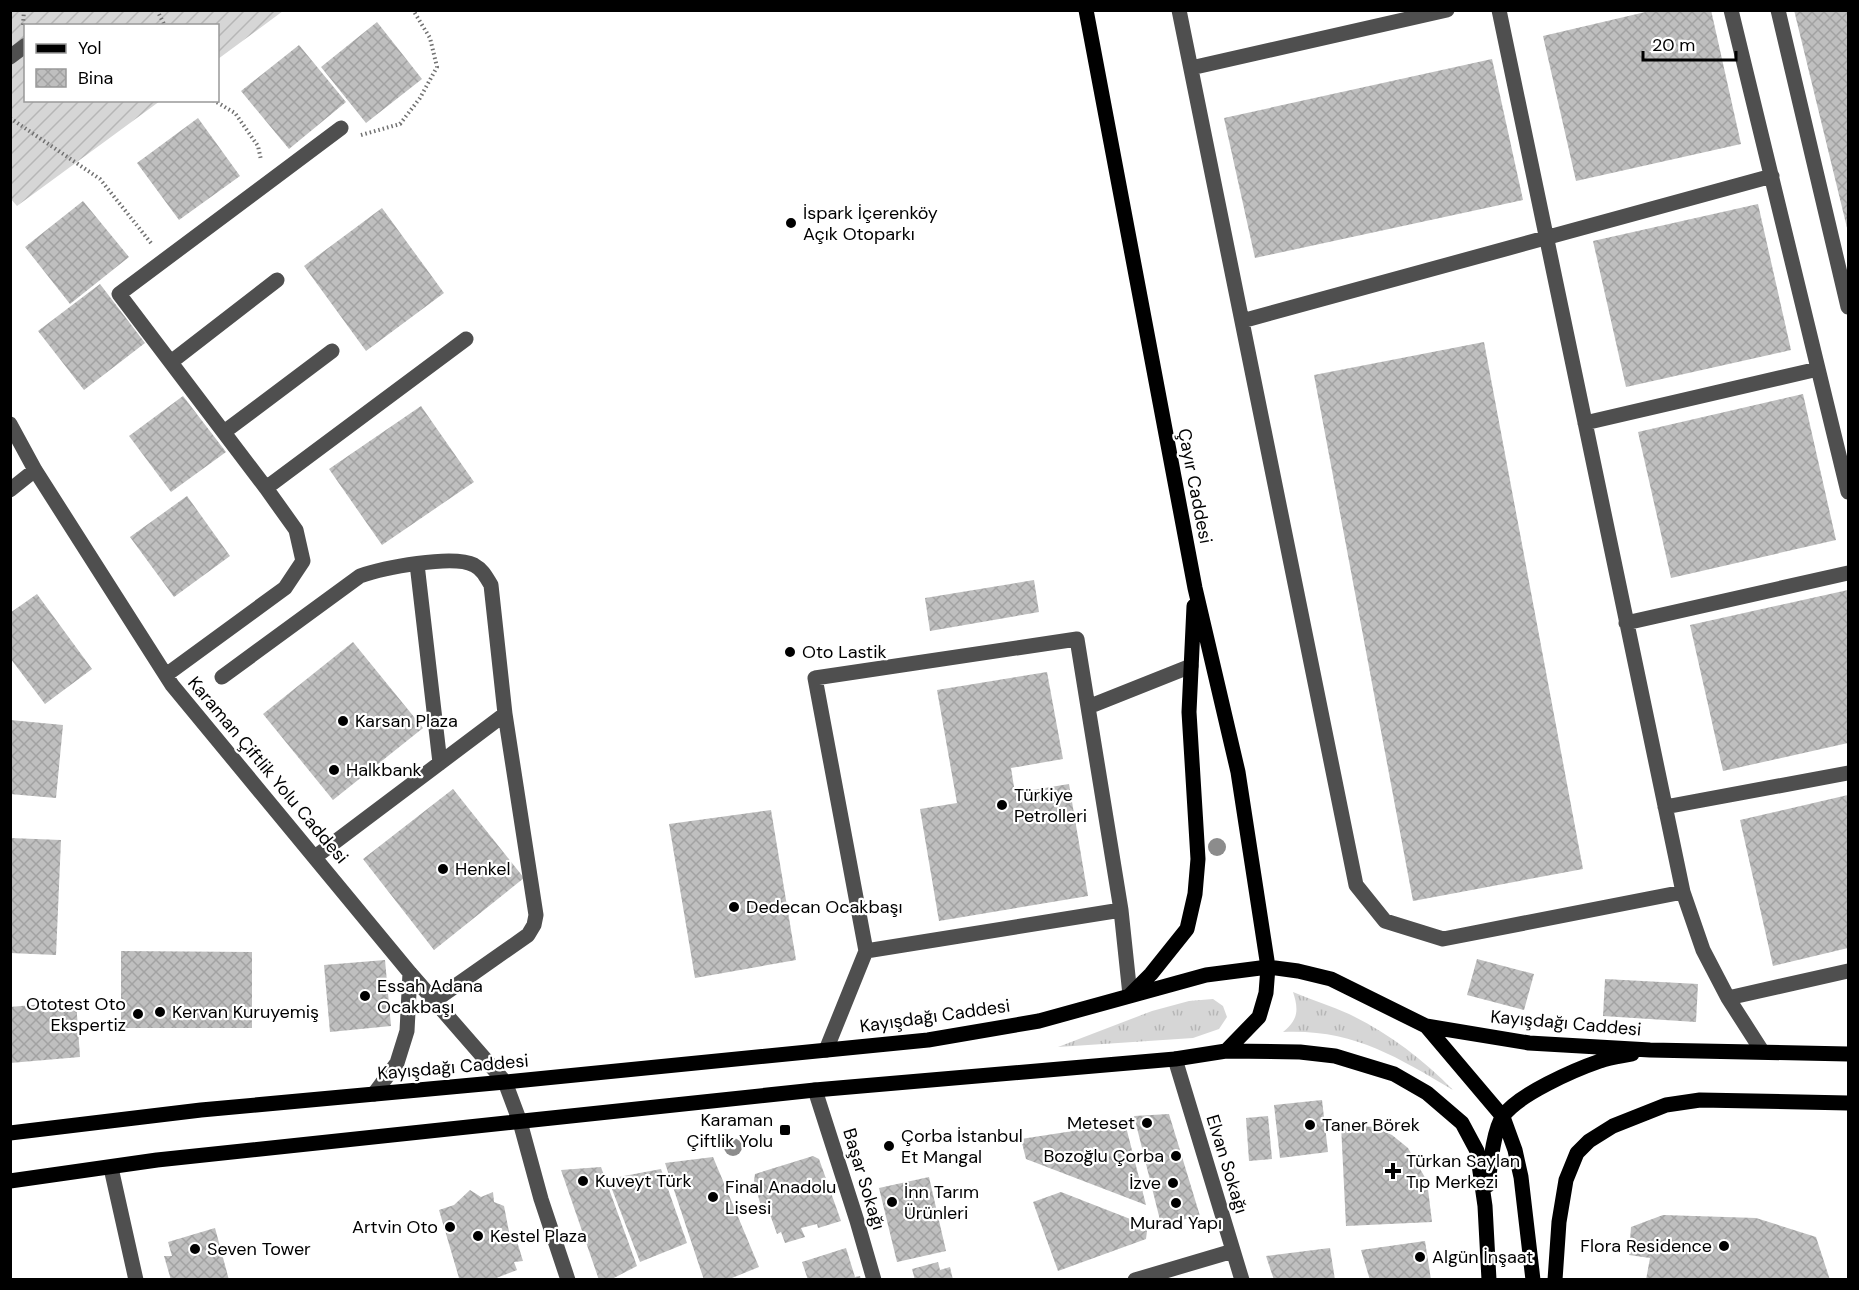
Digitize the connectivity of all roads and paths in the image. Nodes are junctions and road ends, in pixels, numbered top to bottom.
1 (157, 10) edge
2 (413, 10) edge
3 (1086, 10) edge
4 (1179, 10) edge
5 (1447, 10) edge
6 (1499, 10) edge
7 (1731, 10) edge
8 (1778, 10) edge
9 (164, 24) edge
10 (24, 46) edge
11 (10, 57) edge
12 (1191, 68) junction
13 (216, 102) edge
14 (10, 118) edge
15 (340, 128) joint
16 (1772, 176) junction
17 (266, 184) junction
18 (1546, 238) junction
19 (165, 260) junction
20 (277, 280) dead end
21 (1848, 307) edge
22 (1242, 321) junction
23 (466, 339) dead end
24 (332, 351) dead end
25 (171, 362) junction
26 (1818, 369) junction
27 (1585, 423) junction
28 (10, 424) edge
29 (224, 432) junction
30 (35, 470) junction
31 (266, 488) junction
32 (10, 490) edge
33 (1848, 492) edge
34 (417, 564) junction
35 (1848, 573) edge
36 (1195, 588) junction
37 (1626, 623) junction
38 (1191, 666) junction
39 (166, 675) junction
40 (222, 677) dead end
41 (1088, 707) junction
42 (505, 714) junction
43 (440, 763) junction
44 (1848, 772) edge
45 (1665, 807) junction
46 (315, 857) junction
47 (1683, 892) junction
48 (1121, 910) junction
49 (866, 951) junction
50 (1268, 967) junction
51 (1848, 971) edge
52 (410, 973) junction
53 (1130, 995) junction
54 (1728, 998) junction
55 (434, 1001) junction
56 (1426, 1026) junction
57 (826, 1050) junction
58 (1650, 1050) junction
59 (1226, 1051) junction
60 (1762, 1051) junction
61 (1848, 1054) edge
62 (1174, 1059) junction
63 (505, 1082) junction
64 (815, 1090) junction
65 (374, 1094) junction
66 (1848, 1103) edge
67 (1503, 1117) junction
68 (520, 1122) junction
69 (10, 1133) edge
70 (111, 1168) junction
71 (10, 1181) edge
72 (1485, 1206) junction
73 (1233, 1251) junction
74 (136, 1280) edge
75 (568, 1280) edge
76 (874, 1280) edge
77 (1135, 1280) edge
78 (1242, 1280) edge
79 (1489, 1280) edge
80 (1533, 1280) edge
81 (1555, 1280) edge

1 - 9 path
2 - 15 path
3 - 36 main road, Çayır Caddesi
4 - 12 street
5 - 12 street
6 - 18 street
7 - 16 street
8 - 21 street
10 - 11 street
12 - 22 street
13 - 17 path
14 - 19 path
15 - 17 street
16 - 18 street
16 - 26 street
17 - 19 street
18 - 22 street
18 - 27 street
19 - 25 street
20 - 25 street
22 - 47 street
23 - 31 street
24 - 29 street
25 - 29 street
26 - 27 street
26 - 33 street
27 - 37 street
28 - 30 street, Karaman Çiftlik Yolu Caddesi
29 - 31 street
30 - 32 street
30 - 39 street, Karaman Çiftlik Yolu Caddesi
31 - 39 street
34 - 40 street
34 - 42 street
34 - 43 street
35 - 37 street
36 - 38 main road
36 - 50 main road, Çayır Caddesi
37 - 45 street
38 - 41 street
38 - 53 main road
39 - 46 street, Karaman Çiftlik Yolu Caddesi
41 - 48 street
41 - 49 street
42 - 43 street
42 - 55 street
43 - 46 street
44 - 45 street
45 - 47 street
46 - 52 street, Karaman Çiftlik Yolu Caddesi
47 - 54 street
48 - 49 street
48 - 53 street
49 - 57 street
50 - 53 main road, Kayışdağı Caddesi
50 - 56 main road, Kayışdağı Caddesi
50 - 59 main road, Çayır Caddesi
51 - 54 street
52 - 55 street, Karaman Çiftlik Yolu Caddesi
52 - 65 street
53 - 57 main road, Kayışdağı Caddesi
54 - 60 street
55 - 63 street, Karaman Çiftlik Yolu Caddesi
56 - 58 main road, Kayışdağı Caddesi
56 - 67 main road
57 - 63 main road, Kayışdağı Caddesi
58 - 60 main road, Kayışdağı Caddesi
58 - 67 main road
59 - 62 main road
59 - 72 main road
60 - 61 main road, Kayışdağı Caddesi
62 - 64 main road
62 - 73 street, Elvan Sokağı
63 - 65 main road, Kayışdağı Caddesi
63 - 68 street, Karaman Çiftlik Yolu Caddesi
64 - 68 main road
64 - 76 street, Başar Sokağı
65 - 69 main road, Kayışdağı Caddesi
66 - 81 main road
67 - 72 main road
67 - 80 main road
68 - 70 main road
68 - 75 street, Karaman Çiftlik Yolu Caddesi
70 - 71 main road
70 - 74 street
72 - 79 main road
73 - 77 street
73 - 78 street, Elvan Sokağı

